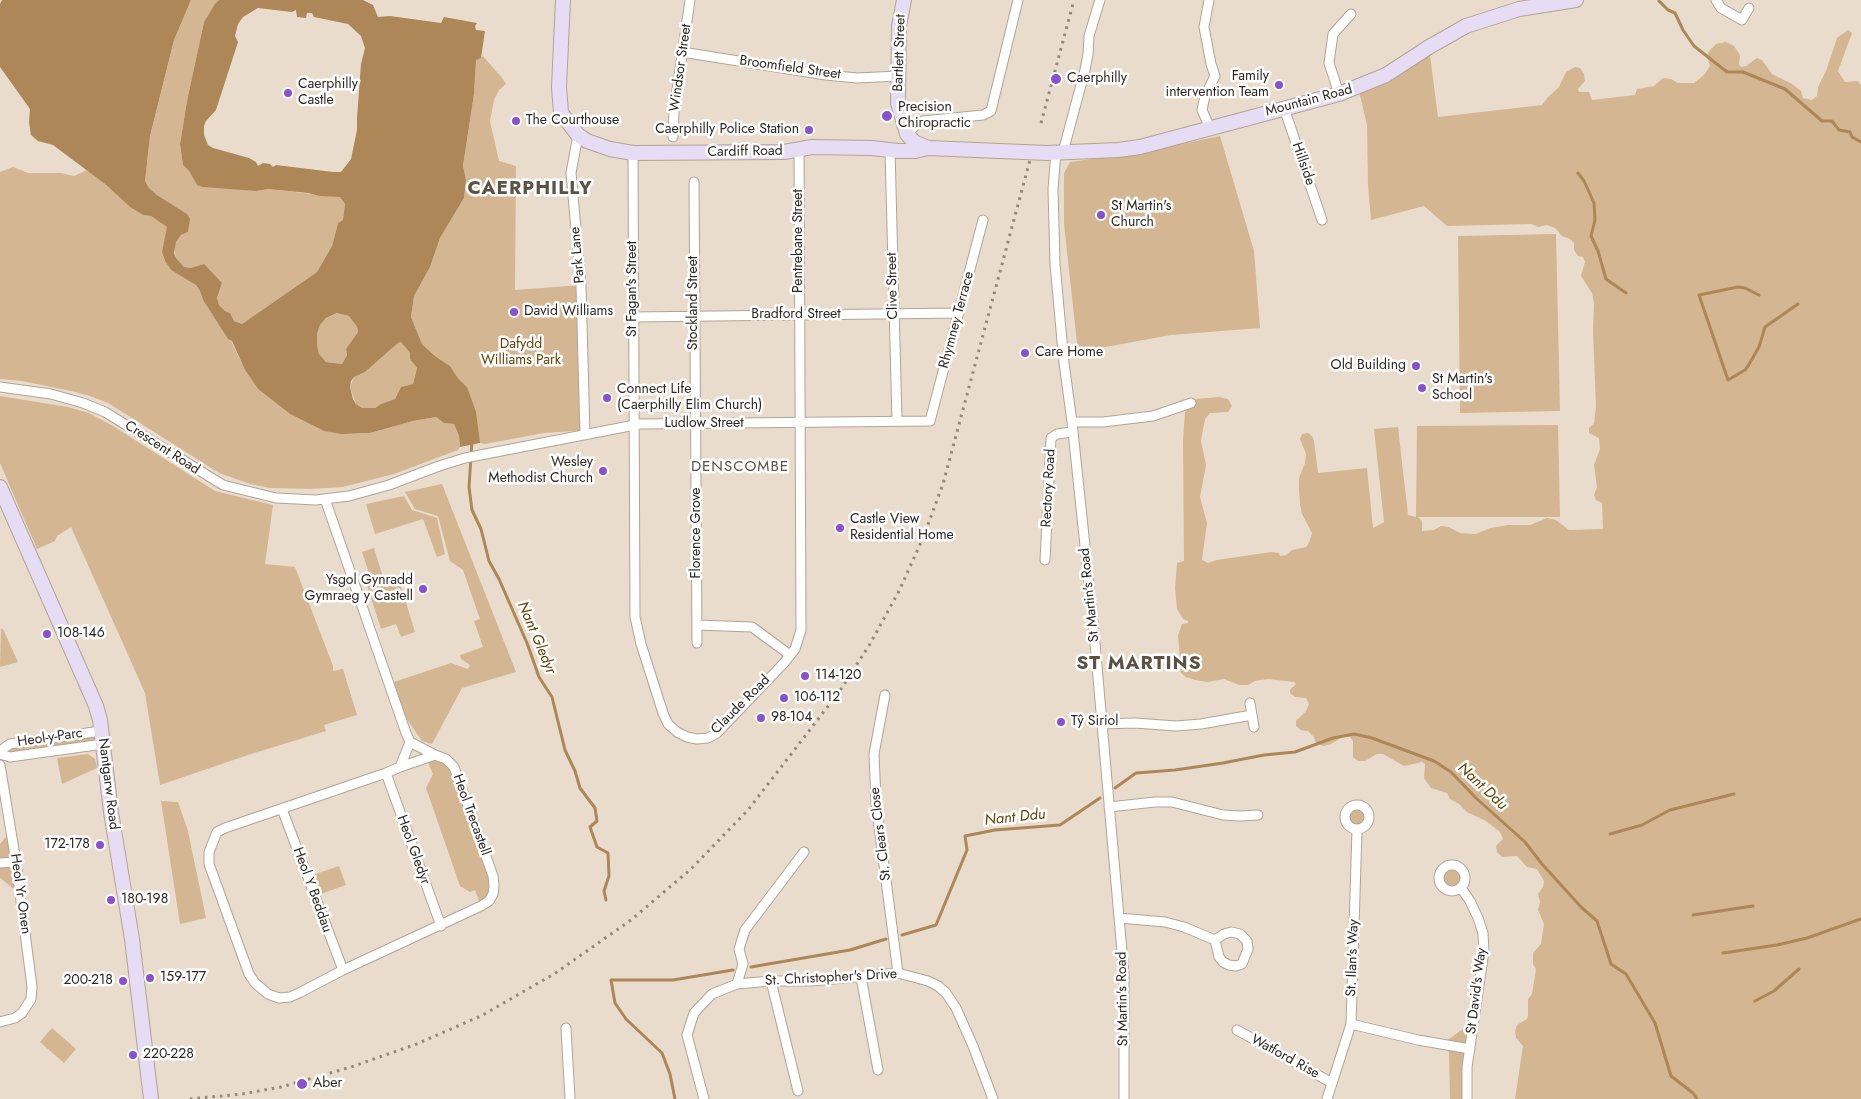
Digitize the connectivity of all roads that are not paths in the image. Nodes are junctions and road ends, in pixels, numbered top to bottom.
1 (563, 0) edge
2 (690, 0) edge
3 (904, 0) edge
4 (1018, 0) edge
5 (1100, 0) edge
6 (1209, 0) edge
7 (1576, 0) edge
8 (1716, 0) edge
9 (1749, 8) dead end
10 (1351, 14) dead end
11 (682, 52) junction
12 (898, 76) junction
13 (1339, 94) junction
14 (1284, 108) junction
15 (1210, 128) junction
16 (907, 134) junction
17 (578, 135) junction
18 (673, 137) dead end
19 (928, 148) junction
20 (799, 150) junction
21 (890, 150) junction
22 (1060, 152) junction
23 (633, 153) junction
24 (694, 182) dead end
25 (983, 220) dead end
26 (1322, 220) dead end
27 (959, 313) junction
28 (894, 314) junction
29 (799, 315) junction
30 (694, 316) junction
31 (634, 317) junction
32 (0, 387) edge
33 (1191, 403) dead end
34 (896, 421) junction
35 (930, 421) joint
36 (800, 423) junction
37 (696, 424) junction
38 (633, 425) junction
39 (1072, 427) junction
40 (585, 435) junction
41 (478, 456) joint
42 (0, 487) edge
43 (325, 499) junction
44 (1045, 560) dead end
45 (697, 625) junction
46 (697, 643) dead end
47 (790, 655) junction
48 (885, 695) dead end
49 (1250, 703) dead end
50 (1252, 715) junction
51 (1102, 724) junction
52 (1254, 727) dead end
53 (102, 738) junction
54 (410, 742) junction
55 (0, 752) edge
56 (435, 755) junction
57 (0, 765) edge
58 (400, 767) junction
59 (386, 773) junction
60 (1109, 807) junction
61 (282, 809) junction
62 (1258, 815) dead end
63 (1357, 830) dead end
64 (804, 852) dead end
65 (16, 862) junction
66 (0, 863) edge
67 (1461, 888) dead end
68 (1119, 918) junction
69 (441, 926) junction
70 (1215, 940) dead end
71 (343, 970) junction
72 (898, 973) junction
73 (861, 977) junction
74 (772, 981) junction
75 (737, 984) junction
76 (0, 1022) edge
77 (1352, 1024) junction
78 (566, 1028) dead end
79 (1237, 1030) dead end
80 (1470, 1048) junction
81 (878, 1070) dead end
82 (1332, 1083) junction
83 (798, 1092) dead end
84 (152, 1099) edge
85 (570, 1099) edge
86 (704, 1099) edge
87 (993, 1099) edge
88 (1124, 1099) edge
89 (1326, 1099) edge
90 (1466, 1099) edge

1 - 17 main road, Cardiff Road
2 - 11 street, Windsor Street
3 - 12 main road, Bartlett Street
4 - 16 street
5 - 22 street, St Martin's Road
6 - 15 street
7 - 13 main road, Mountain Road
8 - 9 street
10 - 13 street
11 - 12 street, Broomfield Street
11 - 18 street, Windsor Street
12 - 16 main road, Bartlett Street
13 - 14 main road, Mountain Road
14 - 15 main road, Mountain Road
14 - 26 street, Hillside
15 - 22 main road, Mountain Road
16 - 19 main road
16 - 21 main road
17 - 23 main road, Cardiff Road
17 - 40 street, Park Lane
19 - 21 main road, Cardiff Road
19 - 22 main road, Cardiff Road
20 - 21 main road, Cardiff Road
20 - 23 main road, Cardiff Road
20 - 29 street, Pentrebane Street
21 - 28 street, Clive Street
22 - 39 street, St Martin's Road
23 - 31 street, St Fagan's Street
24 - 30 street, Stockland Street
25 - 27 street, Rhymney Terrace
27 - 28 street, Bradford Street
27 - 35 street, Rhymney Terrace
28 - 29 street, Bradford Street
28 - 34 street, Clive Street
29 - 30 street, Bradford Street
29 - 36 street, Pentrebane Street
30 - 31 street, Bradford Street
30 - 37 street, Stockland Street
31 - 38 street, St Fagan's Street
32 - 43 street, Crescent Road
33 - 39 street
34 - 35 street, Ludlow Street
34 - 36 street, Ludlow Street
36 - 37 street, Ludlow Street
36 - 47 street, Claude Road
37 - 38 street, Ludlow Street
37 - 45 street, Florence Grove
38 - 40 street, Ludlow Street
38 - 47 street, Claude Road
39 - 44 street, Rectory Road
39 - 51 street, St Martin's Road
40 - 41 street, Ludlow Street
41 - 43 street, Crescent Road
42 - 53 main road, Nantgarw Road
43 - 54 street
45 - 46 street, Florence Grove
45 - 47 street
48 - 72 street, St. Clears Close
49 - 50 street
50 - 51 street
50 - 52 street
51 - 60 street, St Martin's Road
53 - 55 street, Heol-y-Parc
53 - 55 street, Heol-y-Parc
53 - 84 main road, Nantgarw Road
54 - 56 street, Heol Trecastell
54 - 58 street
56 - 58 street, Heol Trecastell
56 - 69 street, Heol Trecastell
57 - 65 street, Heol Yr Onen
58 - 59 street, Heol Trecastell
59 - 61 street, Heol Trecastell
59 - 69 street, Heol Gledyr
60 - 62 street
60 - 68 street, St Martin's Road
61 - 71 street, Heol Y Beddau
61 - 71 street, Heol Trecastell
63 - 77 street, St. Ilan's Way
64 - 75 street
65 - 66 street
65 - 76 street, Heol Yr Onen
67 - 80 street, St David's Way
68 - 70 street
68 - 88 street, St Martin's Road
69 - 71 street, Heol Trecastell
72 - 73 street, St. Christopher's Drive
72 - 87 street, St. Christopher's Drive
73 - 74 street, St. Christopher's Drive
73 - 81 street
74 - 75 street, St. Christopher's Drive
74 - 83 street
75 - 86 street, St. Christopher's Drive
77 - 80 street
77 - 82 street, St. Ilan's Way
78 - 85 street
79 - 82 street, Watford Rise
80 - 90 street, St David's Way
82 - 89 street, St. Ilan's Way

